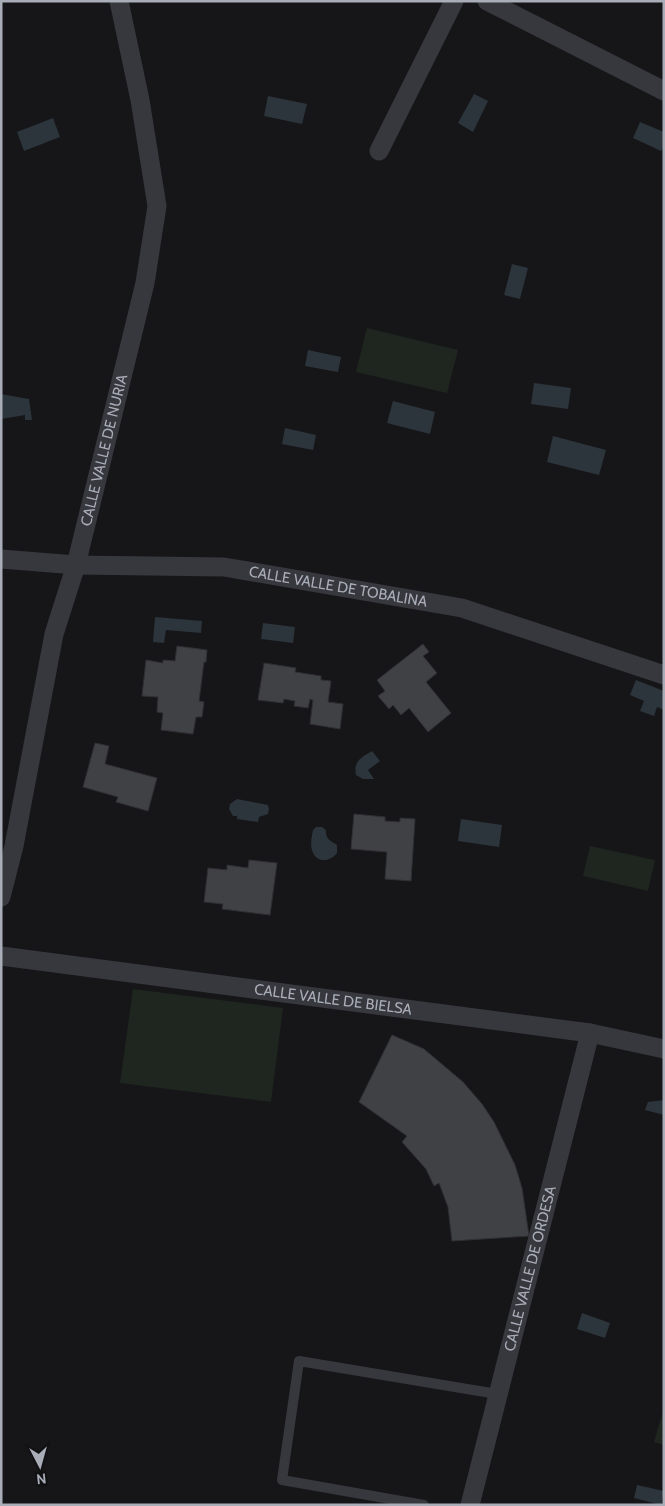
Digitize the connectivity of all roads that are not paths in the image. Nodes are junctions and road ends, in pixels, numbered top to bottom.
1 (119, 1) edge
2 (454, 1) edge
3 (487, 1) edge
4 (664, 91) edge
5 (380, 151) dead end
6 (1, 559) edge
7 (76, 565) junction
8 (664, 675) edge
9 (1, 898) edge
10 (1, 956) edge
11 (590, 1033) junction
12 (664, 1049) edge
13 (497, 1394) junction
14 (424, 1505) edge
15 (470, 1505) edge

1 - 7 street, CALLE VALLE DE NURIA
2 - 5 street
3 - 4 street
6 - 7 street, CALLE VALLE DE TOBALINA
7 - 8 street, CALLE VALLE DE TOBALINA
7 - 9 street, CALLE VALLE DE NURIA
10 - 11 street, CALLE VALLE DE BIELSA
11 - 12 street, CALLE VALLE DE BIELSA
11 - 13 street, CALLE VALLE DE ORDESA
13 - 14 lane
13 - 15 street, CALLE VALLE DE ORDESA

